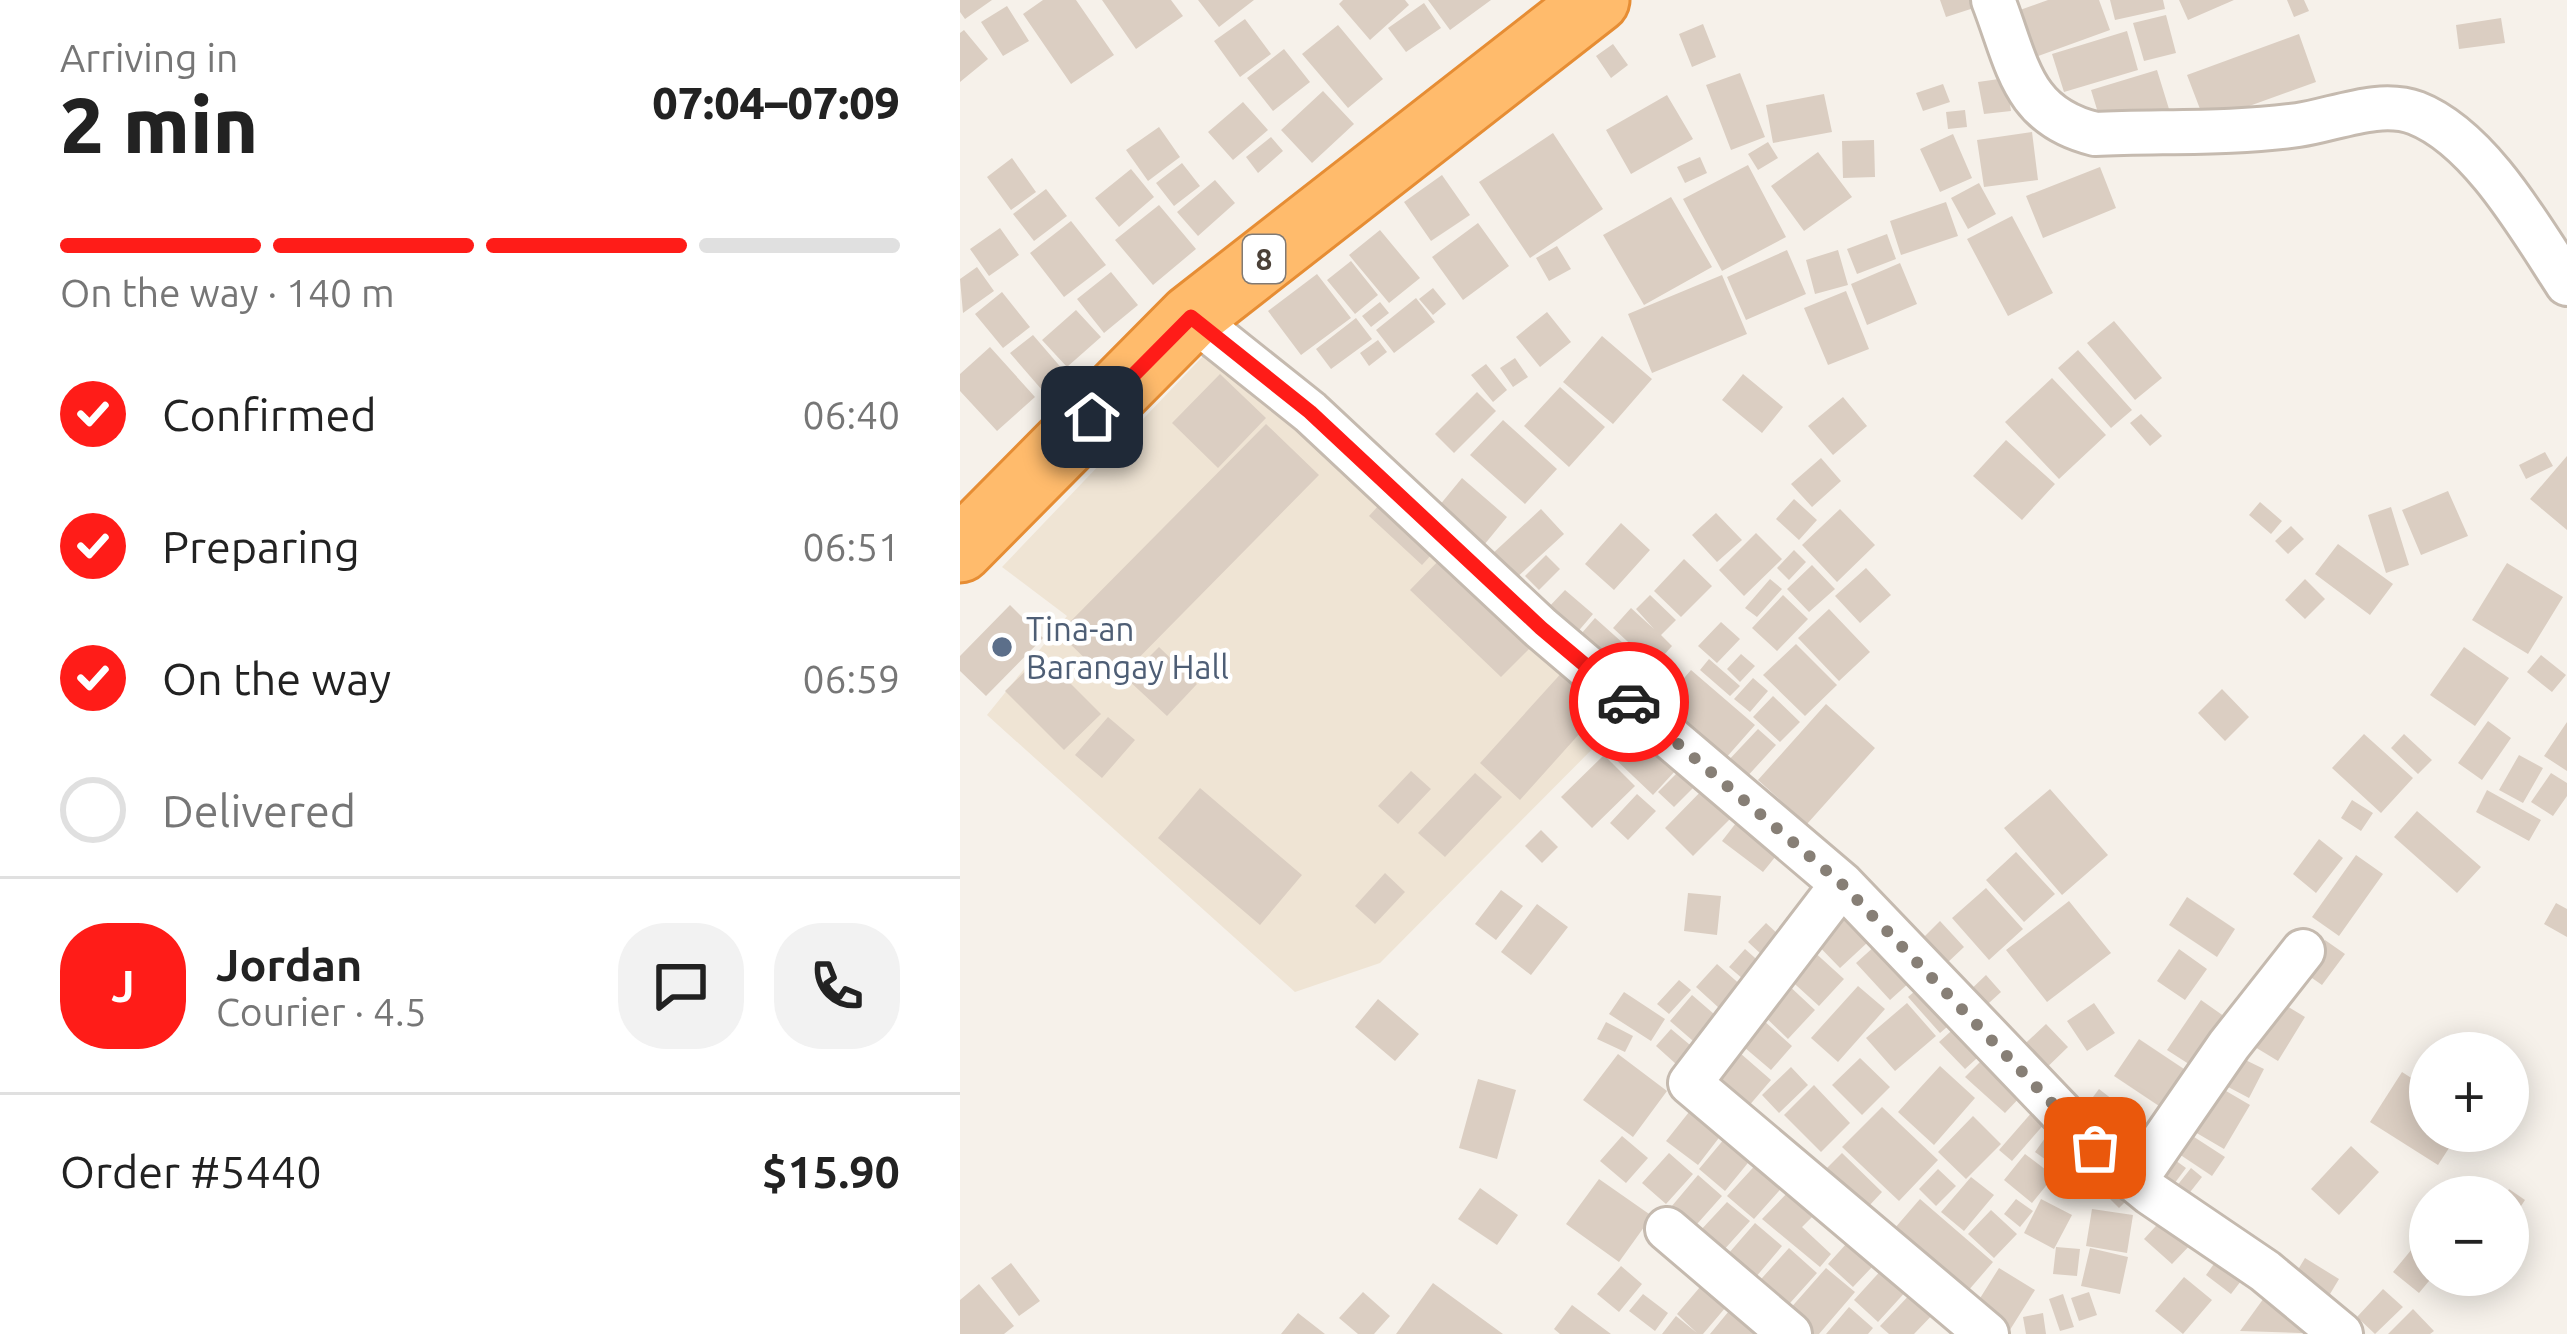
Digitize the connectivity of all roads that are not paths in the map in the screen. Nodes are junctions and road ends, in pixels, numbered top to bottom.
1 (1597, 0) edge
2 (1994, 0) edge
3 (2567, 284) edge
4 (1191, 317) junction
5 (960, 550) edge
6 (1842, 884) junction
7 (2303, 951) dead end
8 (2134, 1180) junction
9 (1666, 1229) dead end
10 (1790, 1334) edge
11 (1987, 1334) edge
12 (2341, 1334) edge

1 - 4 highway, 8
2 - 3 street
4 - 5 highway, 8
4 - 6 street
6 - 8 street
6 - 11 street
7 - 8 street
8 - 12 street
9 - 10 street

